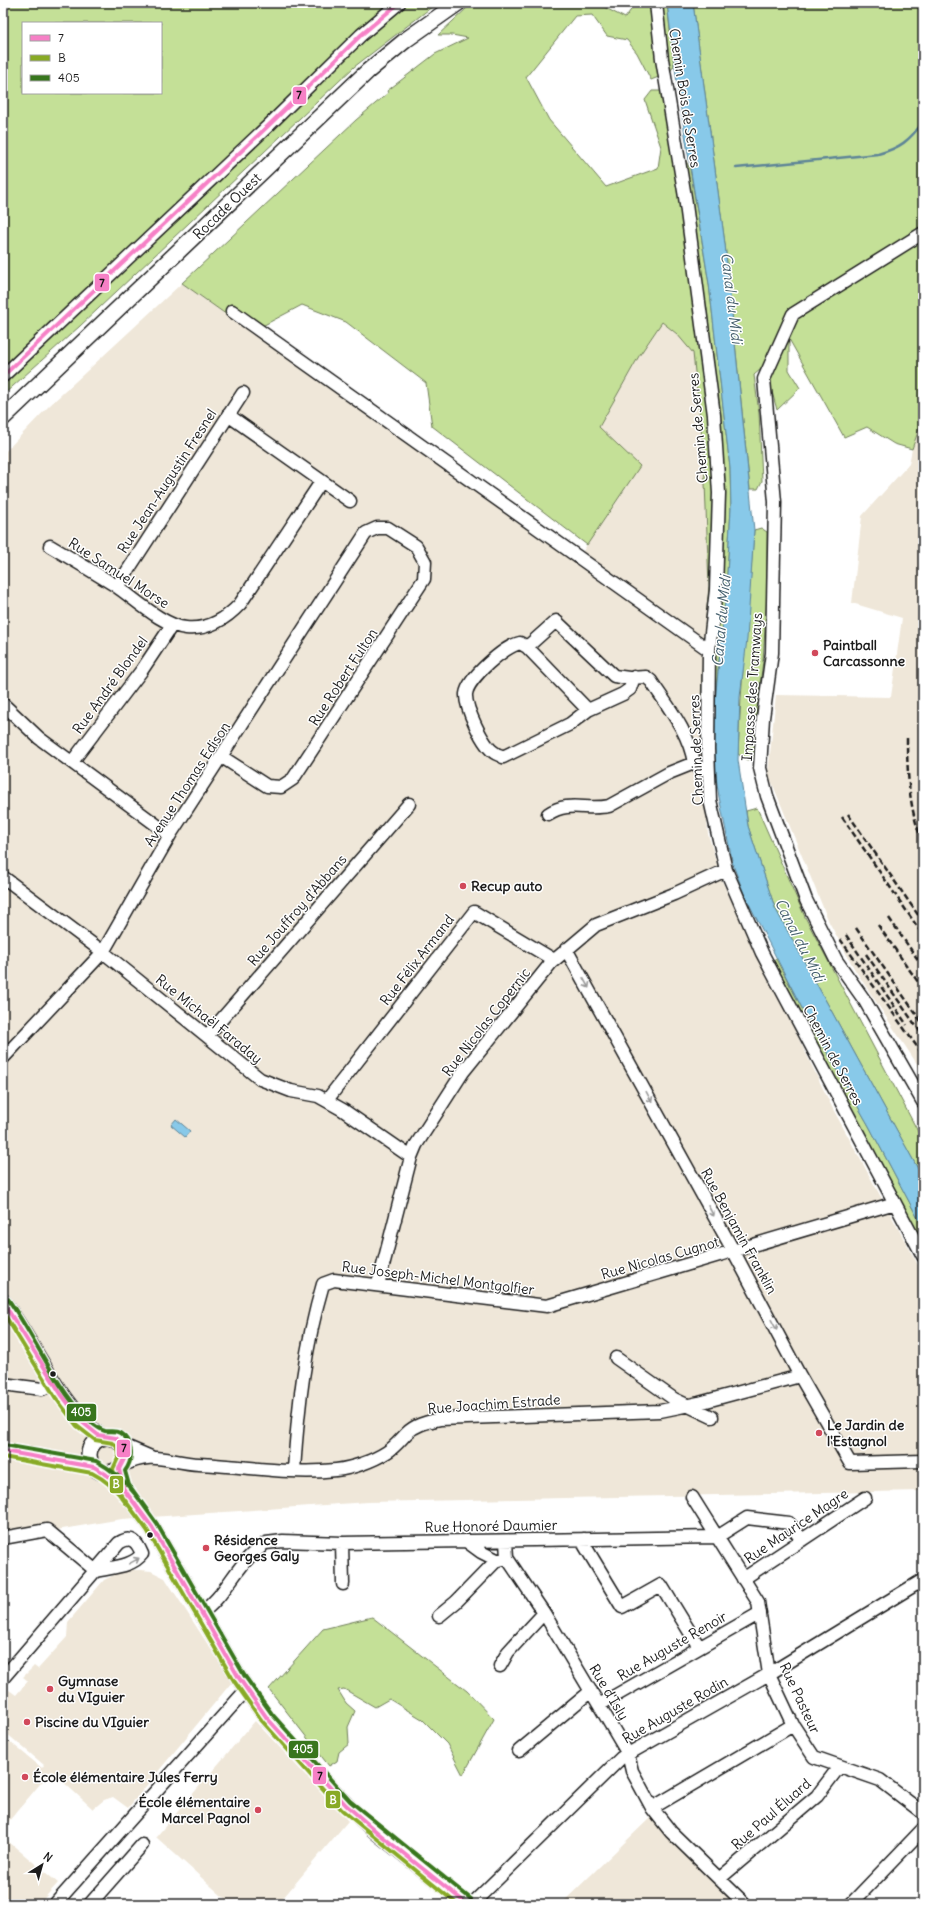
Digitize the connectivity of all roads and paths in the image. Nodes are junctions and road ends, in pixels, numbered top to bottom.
1 (399, 3) edge
2 (458, 3) edge
3 (656, 3) edge
4 (685, 197) joint
5 (923, 233) edge
6 (232, 312) dead end
7 (3, 376) edge
8 (243, 393) dead end
9 (228, 415) junction
10 (3, 418) edge
11 (321, 482) junction
12 (350, 502) dead end
13 (388, 528) joint
14 (50, 546) dead end
15 (117, 587) junction
16 (172, 625) junction
17 (527, 647) junction
18 (709, 650) junction
19 (634, 677) junction
20 (3, 704) edge
21 (588, 710) junction
22 (222, 757) junction
23 (72, 762) junction
24 (694, 763) junction
25 (709, 778) junction
26 (409, 804) dead end
27 (548, 814) dead end
28 (170, 835) junction
29 (726, 870) junction
30 (3, 877) edge
31 (566, 949) junction
32 (103, 952) junction
33 (554, 960) junction
34 (207, 1036) junction
35 (3, 1058) edge
36 (327, 1100) junction
37 (923, 1102) edge
38 (411, 1157) junction
39 (895, 1203) junction
40 (734, 1252) junction
41 (923, 1256) edge
42 (378, 1285) junction
43 (3, 1302) edge
44 (547, 1306) joint
45 (616, 1358) dead end
46 (800, 1376) junction
47 (55, 1383) junction
48 (4, 1384) edge
49 (685, 1406) junction
50 (712, 1417) dead end
51 (103, 1437) junction
52 (123, 1445) junction
53 (3, 1451) edge
54 (152, 1457) junction
55 (923, 1461) edge
56 (110, 1469) junction
57 (294, 1470) junction
58 (692, 1497) dead end
59 (866, 1498) dead end
60 (717, 1537) junction
61 (3, 1538) edge
62 (584, 1539) junction
63 (802, 1540) junction
64 (466, 1541) junction
65 (506, 1541) junction
66 (342, 1543) junction
67 (502, 1559) junction
68 (743, 1579) junction
69 (923, 1580) edge
70 (343, 1584) dead end
71 (201, 1613) junction
72 (544, 1613) junction
73 (760, 1613) junction
74 (439, 1616) dead end
75 (699, 1647) junction
76 (500, 1666) dead end
77 (769, 1674) junction
78 (3, 1678) edge
79 (247, 1689) junction
80 (591, 1691) junction
81 (599, 1705) junction
82 (793, 1725) junction
83 (519, 1751) dead end
84 (628, 1754) junction
85 (839, 1767) junction
86 (652, 1808) junction
87 (923, 1813) edge
88 (923, 1829) edge
89 (142, 1845) dead end
90 (719, 1879) junction
91 (460, 1902) edge
92 (55, 1904) edge
93 (90, 1904) edge
94 (472, 1904) edge
95 (745, 1904) edge
96 (851, 1904) edge

1 - 7 street
2 - 10 main road, Rocade Ouest
3 - 4 street, Chemin Bois de Serres
4 - 18 street, Chemin de Serres
5 - 37 street, Impasse des Tramways
6 - 18 street
8 - 9 street, Rue Jean-Augustin Fresnel
9 - 11 street
9 - 15 street, Rue Jean-Augustin Fresnel
11 - 12 street
11 - 16 street
13 - 22 street, Avenue Thomas Edison
13 - 22 street, Rue Robert Fulton
14 - 15 street, Rue Samuel Morse
15 - 16 street, Rue Samuel Morse
16 - 23 street, Rue André Blondel
17 - 19 street
17 - 21 street
17 - 21 street
18 - 25 street, Chemin de Serres
19 - 21 street
19 - 24 street
20 - 23 street
22 - 28 street, Avenue Thomas Edison
23 - 28 street
24 - 25 street
24 - 27 street
25 - 29 street, Chemin de Serres
26 - 34 street, Rue Jouffroy d'Abbans
28 - 32 street, Avenue Thomas Edison
29 - 31 street, Rue Nicolas Copernic
29 - 39 street, Chemin de Serres
30 - 32 street, Rue Michaël Faraday
31 - 33 street, Rue Nicolas Copernic
31 -> 40 street, Rue Benjamin Franklin
32 - 34 street, Rue Michaël Faraday
32 - 35 street, Avenue Thomas Edison
33 - 36 street, Rue Félix Armand
33 - 38 street, Rue Nicolas Copernic
34 - 36 street, Rue Michaël Faraday
36 - 38 street, Rue Michaël Faraday
38 - 42 street, Rue Nicolas Copernic
39 - 40 street, Rue Nicolas Cugnot
39 - 41 street, Chemin de Serres
40 - 44 street, Rue Nicolas Cugnot
40 -> 46 street, Rue Benjamin Franklin
42 - 44 street, Rue Joseph-Michel Montgolfier
42 - 57 street, Rue Joseph-Michel Montgolfier
43 - 47 main road
45 - 49 street
46 - 49 street, Rue Joachim Estrade
46 - 55 street, Rue Benjamin Franklin
47 - 48 street
47 - 51 main road
49 - 50 street
49 - 57 street, Rue Joachim Estrade
51 - 52 main road
51 - 56 main road
52 - 54 street, Rue Joachim Estrade
52 - 56 main road
53 - 56 main road
54 - 56 street, Rue Joachim Estrade
54 - 57 street, Rue Joachim Estrade
56 - 71 main road
58 - 60 street, Rue Pasteur
59 - 63 street, Rue Maurice Magre
60 - 62 street, Rue Honoré Daumier
60 - 63 street
60 - 68 street, Rue Pasteur
61 - 78 street
62 - 65 street, Rue Honoré Daumier
62 - 75 street
63 - 68 street, Rue Maurice Magre
64 - 65 street, Rue Honoré Daumier
64 - 66 street, Rue Honoré Daumier
64 - 67 street
65 - 67 street
66 - 70 street
66 - 71 street, Rue Honoré Daumier
67 - 72 street, Rue d'Isly
67 - 74 street
68 - 73 street, Rue Pasteur
69 - 77 street, Rue Auguste Rodin
71 - 79 main road
72 - 76 street
72 - 80 street, Rue d'Isly
73 - 75 street, Rue Auguste Renoir
73 - 77 street, Rue Pasteur
75 - 81 street, Rue Auguste Renoir
77 - 82 street, Rue Pasteur
77 - 84 street, Rue Auguste Rodin
79 - 91 main road
79 - 92 street
80 - 81 street, Rue d'Isly
80 - 83 street
81 - 84 street, Rue d'Isly
82 - 85 street, Rue Pasteur
82 - 86 street
84 - 86 street, Rue d'Isly
84 - 94 street, Rue Auguste Rodin
85 - 87 street, Rue Pasteur
85 - 90 street, Rue Paul Éluard
86 - 90 street, Rue d'Isly
88 - 96 street
89 - 93 street
90 - 95 street, Rue d'Isly

